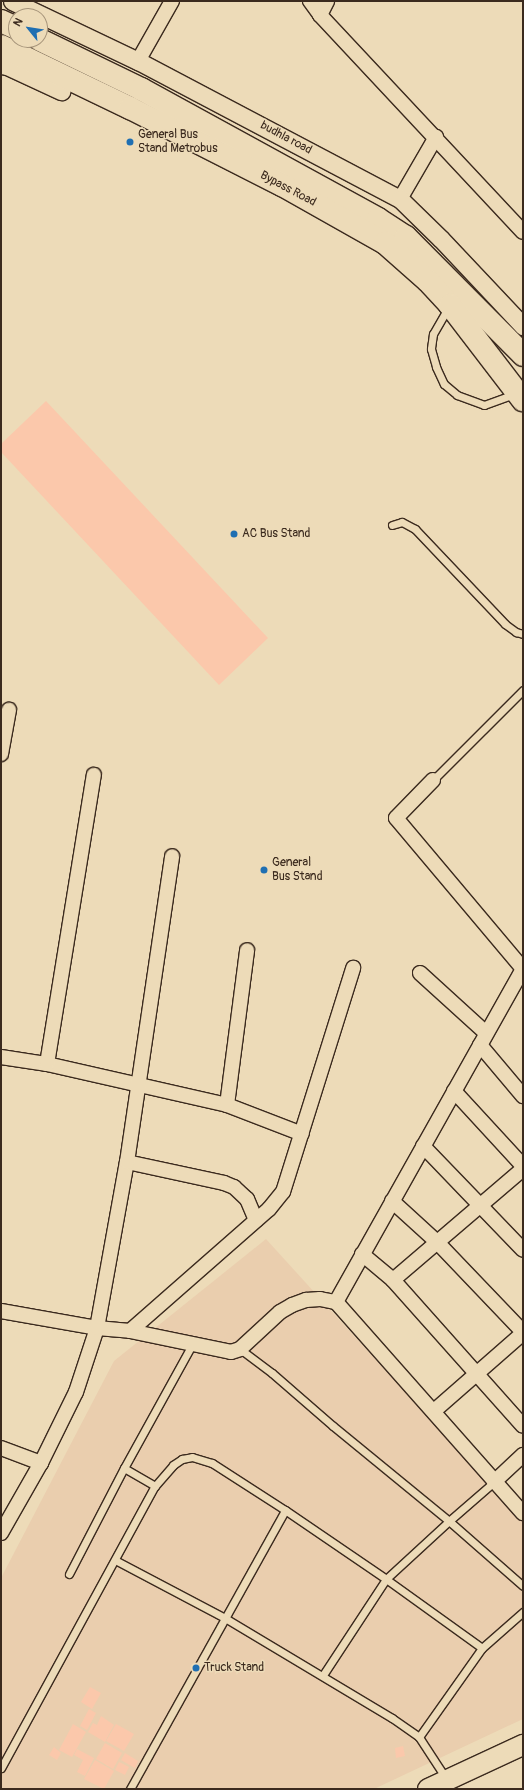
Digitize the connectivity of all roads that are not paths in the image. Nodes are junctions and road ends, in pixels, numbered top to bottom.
1 (12, 1) edge
2 (172, 1) edge
3 (310, 1) edge
4 (327, 1) edge
5 (320, 14) junction
6 (48, 44) edge
7 (1, 46) edge
8 (138, 61) junction
9 (1, 65) edge
10 (61, 91) dead end
11 (436, 137) junction
12 (400, 199) junction
13 (523, 232) edge
14 (442, 238) junction
15 (423, 254) junction
16 (450, 305) junction
17 (523, 326) edge
18 (523, 355) edge
19 (520, 396) edge
20 (392, 525) dead end
21 (523, 634) edge
22 (523, 690) edge
23 (10, 710) dead end
24 (1, 754) edge
25 (94, 775) dead end
26 (433, 780) joint
27 (172, 856) dead end
28 (247, 950) dead end
29 (353, 968) dead end
30 (523, 969) edge
31 (420, 973) dead end
32 (483, 1039) junction
33 (1, 1057) edge
34 (47, 1064) junction
35 (139, 1085) junction
36 (454, 1092) junction
37 (523, 1096) edge
38 (227, 1105) junction
39 (302, 1134) junction
40 (423, 1146) junction
41 (127, 1162) junction
42 (523, 1166) edge
43 (523, 1169) edge
44 (392, 1201) junction
45 (480, 1205) junction
46 (256, 1220) junction
47 (437, 1242) junction
48 (523, 1250) edge
49 (362, 1254) junction
50 (394, 1280) junction
51 (336, 1302) junction
52 (1, 1311) edge
53 (97, 1328) junction
54 (130, 1331) junction
55 (523, 1333) edge
56 (193, 1343) junction
57 (240, 1349) junction
58 (476, 1374) junction
59 (434, 1411) junction
60 (523, 1426) edge
61 (1, 1448) edge
62 (523, 1455) edge
63 (41, 1463) junction
64 (124, 1468) junction
65 (494, 1482) junction
66 (155, 1486) junction
67 (285, 1510) junction
68 (523, 1513) edge
69 (449, 1521) junction
70 (1, 1533) edge
71 (115, 1560) junction
72 (69, 1574) dead end
73 (386, 1579) junction
74 (523, 1586) edge
75 (523, 1612) edge
76 (225, 1618) junction
77 (482, 1648) junction
78 (323, 1675) junction
79 (419, 1737) junction
80 (522, 1749) edge
81 (1, 1768) edge
82 (447, 1780) junction
83 (130, 1789) edge
84 (428, 1789) edge

1 - 8 street, budhla road
2 - 8 street
3 - 5 street
4 - 5 street
5 - 11 street
6 - 15 main road
7 - 16 main road, Bypass Road
8 - 12 street, budhla road
9 - 10 street
11 - 12 street
11 - 13 street
12 - 14 street, budhla road
14 - 15 street
14 - 17 street, budhla road
15 - 18 main road
16 - 19 main road, Bypass Road
16 - 19 lane
20 - 21 lane
22 - 26 lane
23 - 24 street
25 - 34 street
26 - 30 street
27 - 35 street
28 - 38 street
29 - 39 street
30 - 32 street
31 - 32 street
32 - 36 street
32 - 37 street
33 - 34 street
34 - 35 street
35 - 38 street
35 - 41 street
36 - 40 street
36 - 42 street
38 - 39 street
39 - 46 street
40 - 44 street
40 - 45 street
41 - 46 street
41 - 53 street
43 - 45 street
44 - 47 street
44 - 49 street
45 - 47 street
45 - 48 street
46 - 54 street
47 - 50 street
47 - 55 street
49 - 50 street
49 - 51 street
50 - 58 street
51 - 57 street
51 - 59 street
52 - 53 street
53 - 54 street
53 - 63 street
54 - 56 street
55 - 58 street
56 - 57 street
56 - 64 lane
57 - 69 lane
58 - 59 street
58 - 60 street
59 - 65 street
61 - 63 street
62 - 65 street
63 - 70 street
64 - 66 lane
64 - 72 lane
65 - 68 street
65 - 69 lane
66 - 67 lane
66 - 71 lane
67 - 73 lane
67 - 76 lane
69 - 73 lane
69 - 74 lane
71 - 76 lane
71 - 81 lane
73 - 77 lane
73 - 78 lane
75 - 77 lane
76 - 78 lane
76 - 83 lane
77 - 79 lane
78 - 79 lane
79 - 82 lane
80 - 82 main road
82 - 84 main road

